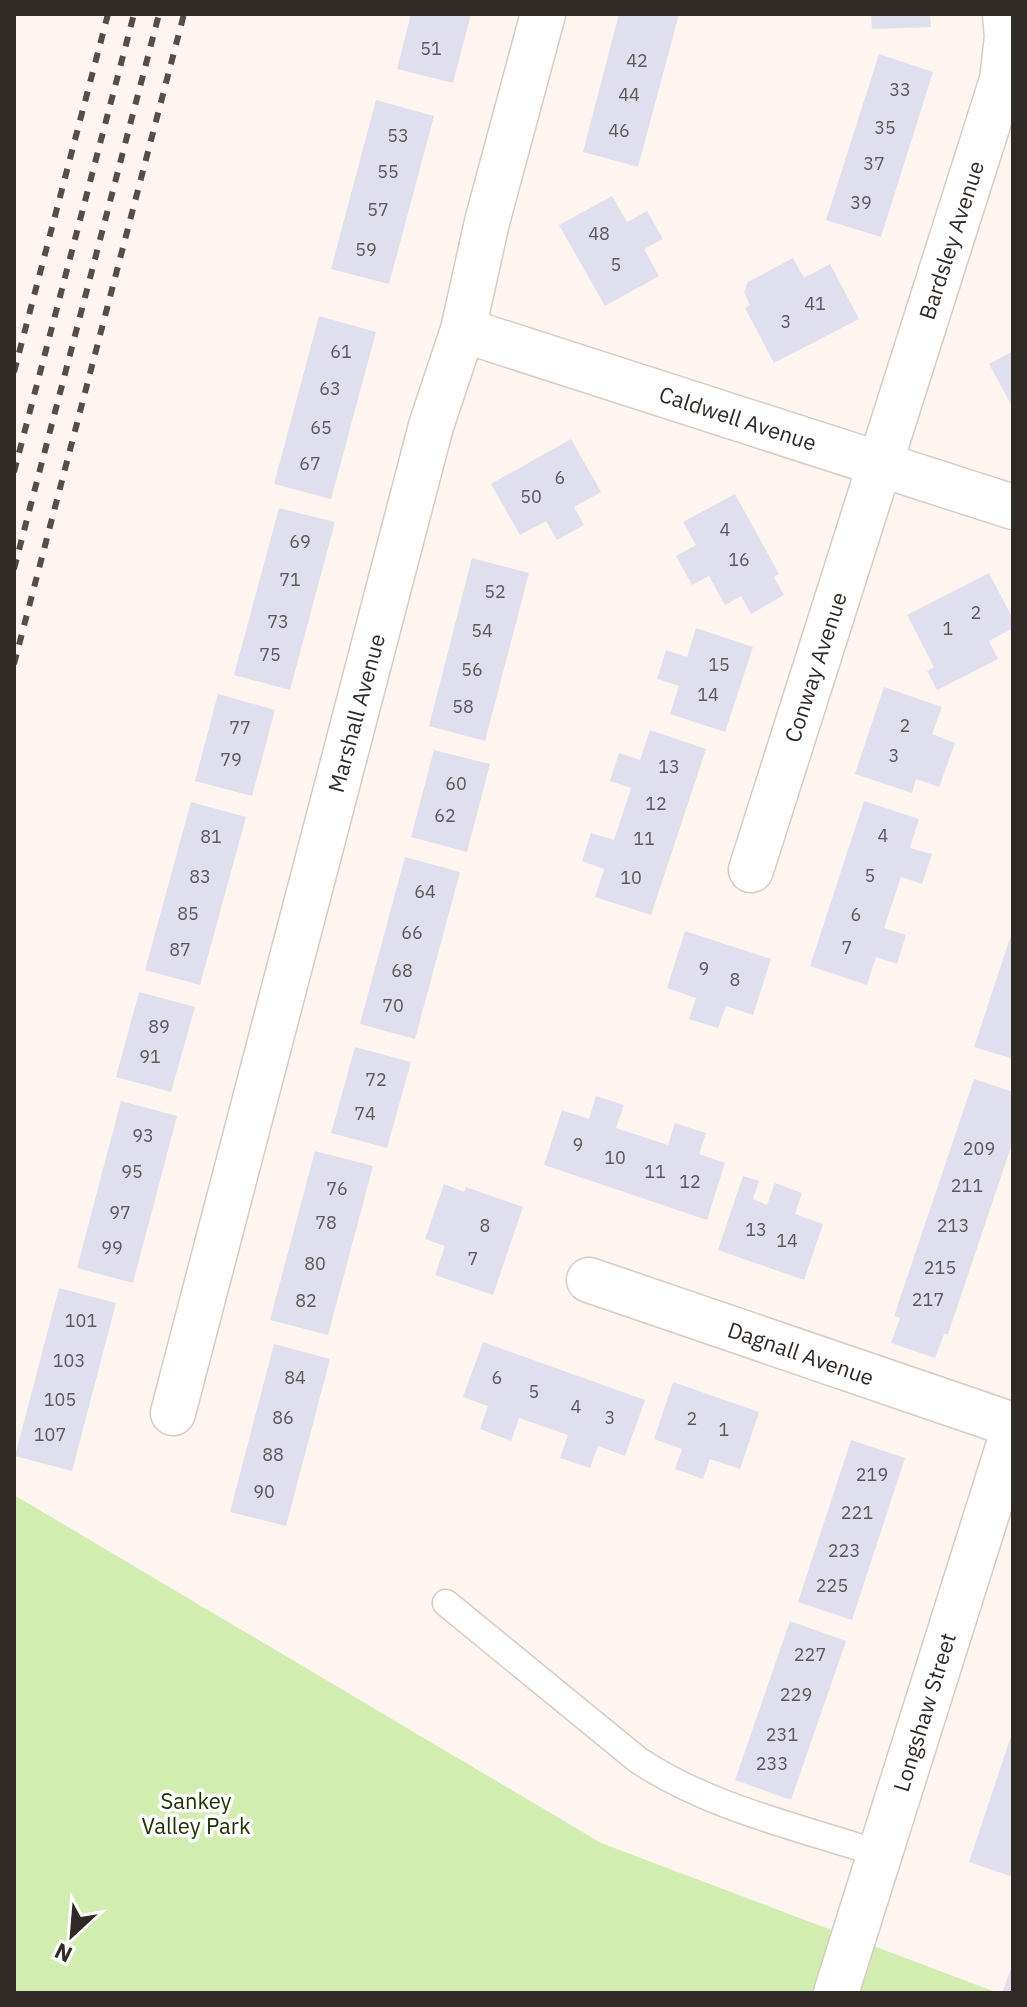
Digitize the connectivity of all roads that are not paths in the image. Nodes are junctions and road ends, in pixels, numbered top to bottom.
1 (543, 14) edge
2 (1005, 14) edge
3 (463, 330) junction
4 (880, 463) junction
5 (1013, 507) edge
6 (751, 870) dead end
7 (589, 1280) dead end
8 (173, 1413) dead end
9 (1013, 1428) edge
10 (446, 1603) dead end
11 (880, 1854) junction
12 (836, 1993) edge

1 - 3 street, Marshall Avenue
2 - 4 street, Bardsley Avenue
3 - 4 street, Caldwell Avenue
3 - 8 street, Marshall Avenue
4 - 5 street, Caldwell Avenue
4 - 6 street, Conway Avenue
7 - 9 street, Dagnall Avenue
9 - 11 street, Longshaw Street
10 - 11 lane
11 - 12 street, Longshaw Street

